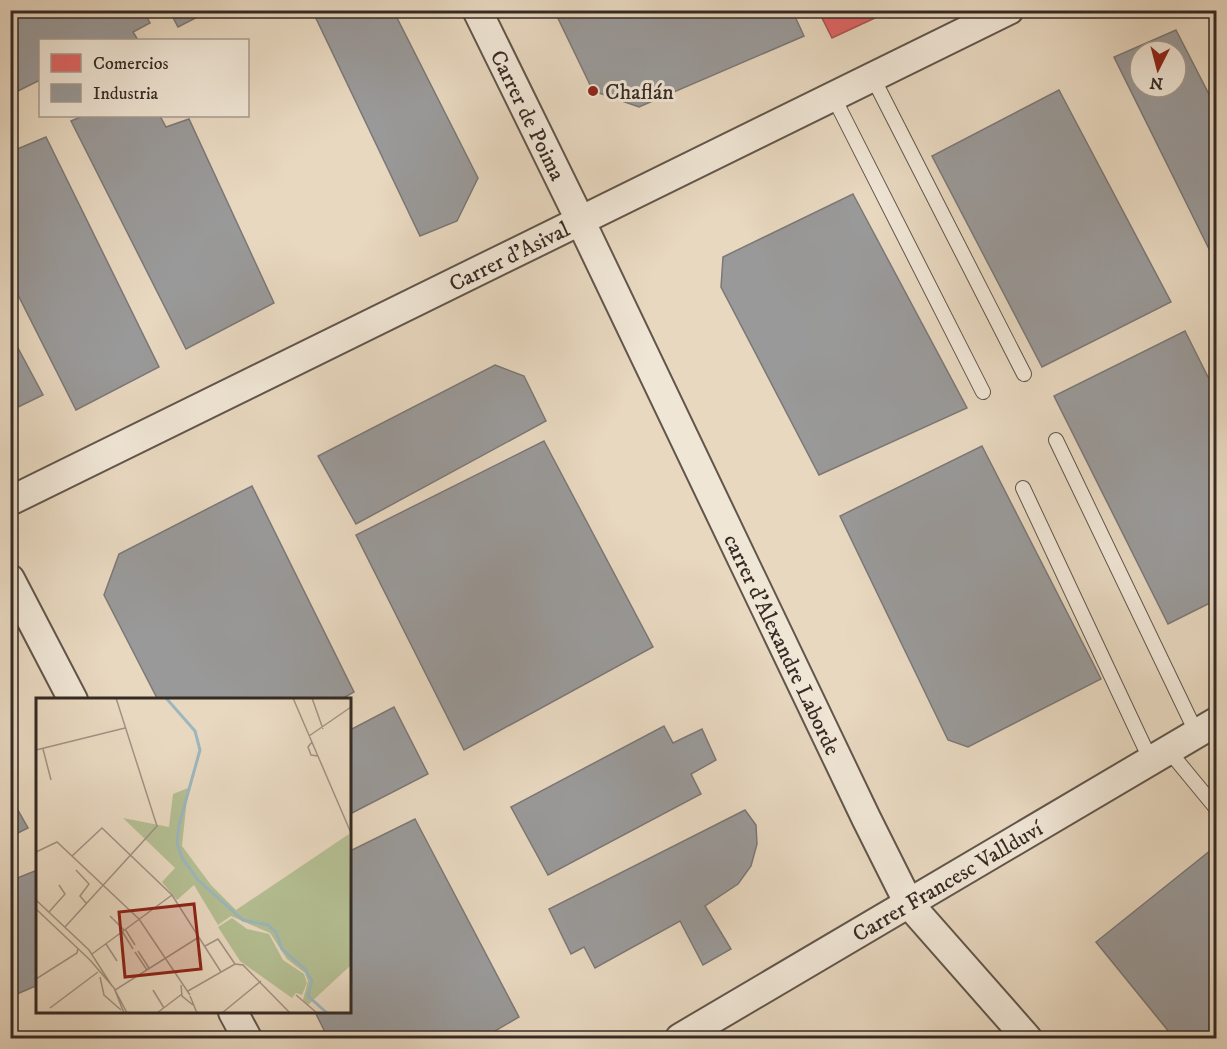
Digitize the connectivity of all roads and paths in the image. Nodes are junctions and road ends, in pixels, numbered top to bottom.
1 (477, 10) edge
2 (1009, 10) edge
3 (873, 78) junction
4 (834, 98) junction
5 (580, 220) junction
6 (1024, 374) dead end
7 (983, 392) dead end
8 (1056, 440) dead end
9 (1023, 488) dead end
10 (10, 501) edge
11 (10, 579) edge
12 (72, 698) edge
13 (1207, 728) edge
14 (1160, 756) junction
15 (1216, 808) edge
16 (909, 904) junction
17 (234, 1013) edge
18 (247, 1038) edge
19 (680, 1038) edge
20 (1027, 1038) edge

1 - 5 street, Carrer de Poima
2 - 3 street, Carrer d'Asival
3 - 4 street, Carrer d'Asival
3 - 6 lane
4 - 5 street, Carrer d'Asival
4 - 7 lane
5 - 10 street, Carrer d'Asival
5 - 16 street, carrer d'Alexandre Laborde
8 - 13 lane
9 - 14 lane
11 - 12 street
13 - 14 street, Carrer Francesc Vallduví
14 - 15 lane
14 - 16 street, Carrer Francesc Vallduví
16 - 19 street, Carrer Francesc Vallduví
16 - 20 street, carrer d'Alexandre Laborde
17 - 18 street

